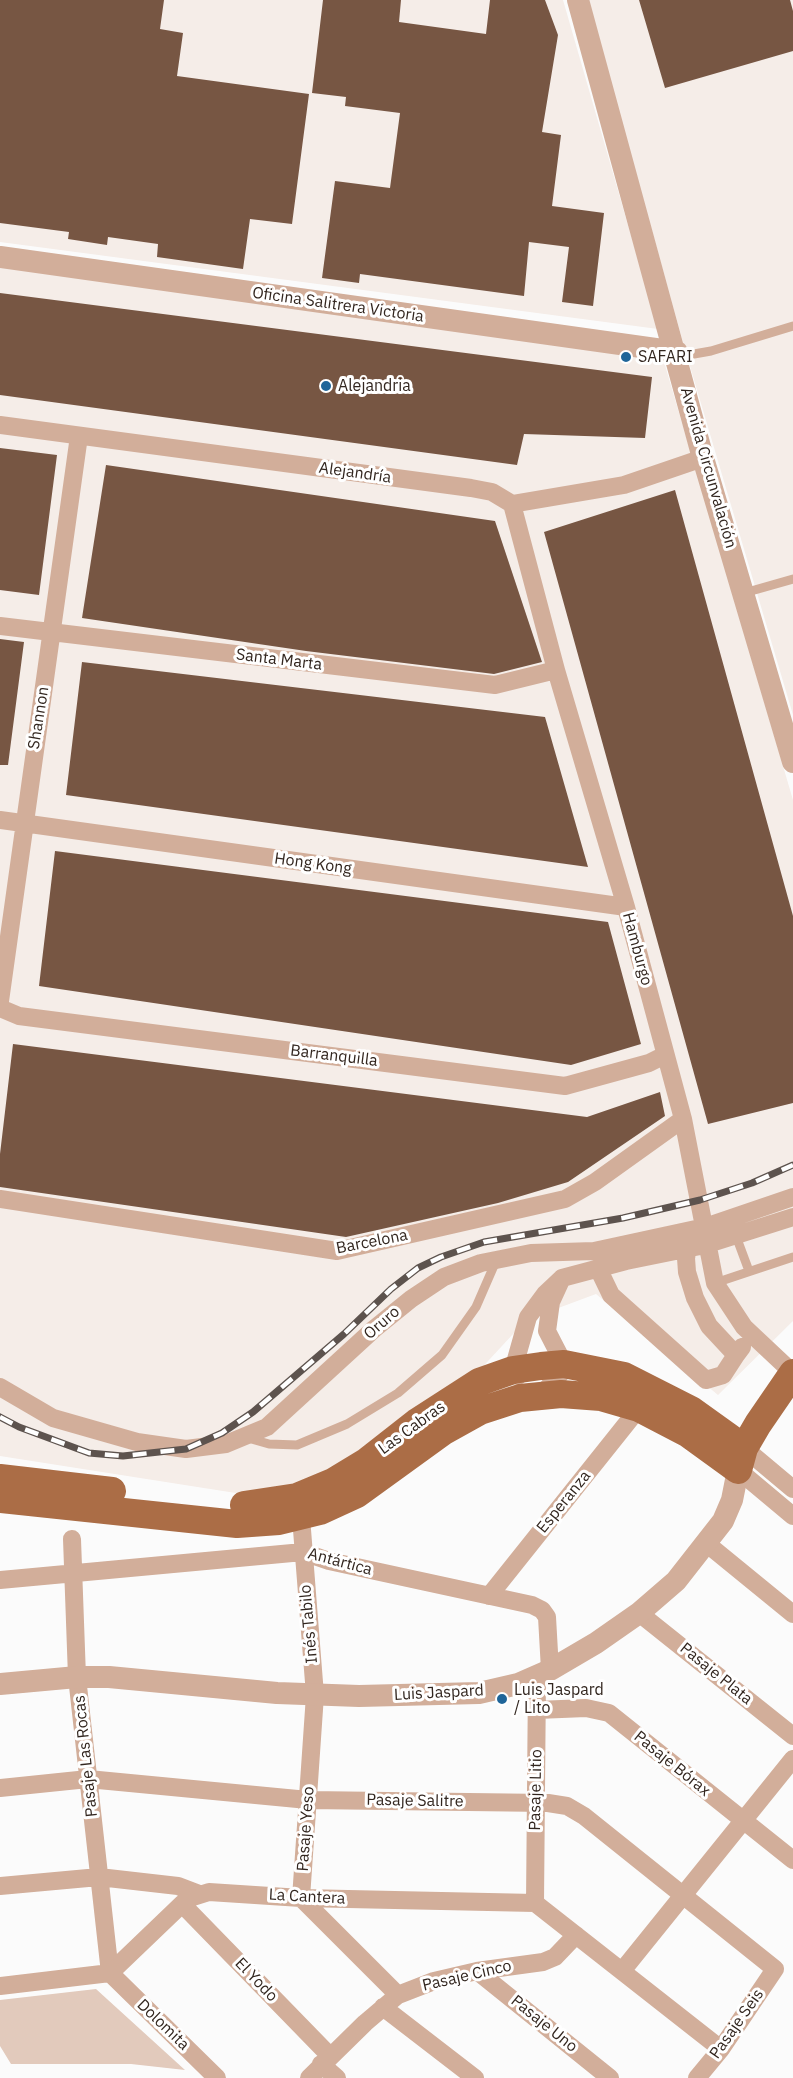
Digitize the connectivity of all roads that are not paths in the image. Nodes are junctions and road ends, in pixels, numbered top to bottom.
1 (578, 0) edge
2 (0, 257) edge
3 (793, 326) edge
4 (677, 352) junction
5 (0, 425) edge
6 (79, 436) junction
7 (704, 458) junction
8 (512, 504) junction
9 (793, 579) edge
10 (744, 593) junction
11 (0, 626) edge
12 (53, 633) junction
13 (556, 670) junction
14 (793, 762) edge
15 (0, 820) edge
16 (23, 823) junction
17 (626, 907) junction
18 (0, 1001) edge
19 (0, 1008) edge
20 (665, 1055) junction
21 (683, 1119) junction
22 (793, 1197) edge
23 (0, 1199) edge
24 (793, 1217) edge
25 (736, 1236) junction
26 (699, 1240) junction
27 (793, 1257) edge
28 (496, 1261) junction
29 (598, 1268) junction
30 (749, 1271) junction
31 (562, 1278) junction
32 (714, 1283) junction
33 (750, 1334) junction
34 (736, 1355) junction
35 (564, 1364) junction
36 (513, 1370) junction
37 (793, 1372) edge
38 (0, 1387) edge
39 (541, 1395) junction
40 (639, 1408) junction
41 (246, 1437) junction
42 (741, 1459) junction
43 (0, 1478) edge
44 (793, 1489) edge
45 (0, 1499) edge
46 (793, 1516) edge
47 (300, 1517) junction
48 (72, 1539) dead end
49 (706, 1543) junction
50 (303, 1552) junction
51 (74, 1572) junction
52 (0, 1580) edge
53 (489, 1596) junction
54 (639, 1613) junction
55 (793, 1614) edge
56 (543, 1674) junction
57 (77, 1677) junction
58 (0, 1684) edge
59 (315, 1695) junction
60 (537, 1710) junction
61 (793, 1736) edge
62 (793, 1759) edge
63 (88, 1779) junction
64 (0, 1788) edge
65 (308, 1800) junction
66 (536, 1803) junction
67 (743, 1822) junction
68 (793, 1860) edge
69 (99, 1876) junction
70 (0, 1886) edge
71 (199, 1894) junction
72 (683, 1896) junction
73 (301, 1898) junction
74 (535, 1903) junction
75 (182, 1904) junction
76 (576, 1935) junction
77 (775, 1969) joint
78 (477, 1971) junction
79 (622, 1971) junction
80 (110, 1973) junction
81 (0, 1986) edge
82 (398, 1995) junction
83 (382, 2007) junction
84 (721, 2049) junction
85 (326, 2060) junction
86 (217, 2078) edge
87 (309, 2078) edge
88 (337, 2078) edge
89 (475, 2078) edge
90 (610, 2078) edge
91 (697, 2078) edge

1 - 4 street, Avenida Circunvalación
2 - 4 street, Oficina Salitrera Victoria
3 - 4 lane
4 - 7 street, Avenida Circunvalación
5 - 6 street, Alejandría
6 - 8 street, Alejandría
6 - 12 street, Shannon
7 - 8 street
7 - 10 street, Avenida Circunvalación
8 - 13 street, Hamburgo
9 - 10 lane
10 - 14 street, Avenida Circunvalación
11 - 12 street, Santa Marta
12 - 13 street, Santa Marta
12 - 16 street, Shannon
13 - 17 street, Hamburgo
15 - 16 street, Hong Kong
16 - 17 street, Hong Kong
16 - 18 street, Shannon
17 - 20 street, Hamburgo
19 - 20 street, Barranquilla
20 - 21 street, Hamburgo
21 - 23 street, Barcelona
21 - 26 street, Hamburgo
22 - 26 street, Oruro
24 - 25 street, Oruro
25 - 26 street, Oruro
25 - 30 lane
26 - 28 street, Oruro
26 - 29 street
26 - 32 street, Hamburgo
26 - 34 street
27 - 30 lane
28 - 41 street, Oruro
28 - 41 lane
29 - 31 street
29 - 34 street
30 - 32 lane
31 - 35 street
31 - 36 street
32 - 33 street, Hamburgo
33 - 34 street
33 - 37 street, Hamburgo
35 - 36 main road, Las Cabras
35 - 39 street
35 - 42 main road, Las Cabras
36 - 39 street
36 - 43 main road, Las Cabras
37 - 42 main road, Luis Jaspard
38 - 41 street, Oruro
39 - 40 main road, Las Cabras
39 - 47 main road, Las Cabras
40 - 42 main road, Las Cabras
40 - 53 street, Esperanza
42 - 44 street, Las Cabras
42 - 46 street, Las Cabras
42 - 49 street, Luis Jaspard
45 - 47 main road, Las Cabras
47 - 50 street, Inés Tabilo
48 - 51 street, Pasaje Las Rocas
49 - 54 street, Luis Jaspard
49 - 55 street
50 - 51 street, Antártica
50 - 53 street, Antártica
50 - 59 street, Inés Tabilo
51 - 52 street, Antártica
51 - 57 street, Pasaje Las Rocas
53 - 56 street, Antártica
54 - 56 street, Luis Jaspard
54 - 61 street, Pasaje Plata
56 - 59 street, Luis Jaspard
56 - 60 street, Pasaje Litio
57 - 58 street, Luis Jaspard
57 - 59 street, Luis Jaspard
57 - 63 street, Pasaje Las Rocas
59 - 65 street, Pasaje Yeso
60 - 66 street, Pasaje Litio
60 - 67 street, Pasaje Bórax
62 - 67 street
63 - 64 street, Pasaje Salitre
63 - 65 street, Pasaje Salitre
63 - 69 street, Pasaje Las Rocas
65 - 66 street, Pasaje Salitre
65 - 73 street, Pasaje Yeso
66 - 72 street, Pasaje Salitre
66 - 74 street, Pasaje Litio
67 - 68 street, Pasaje Bórax
67 - 72 street
69 - 70 street
69 - 71 street
69 - 80 street, Pasaje Las Rocas
71 - 73 street, La Cantera
71 - 75 street, La Cantera
72 - 77 street, Pasaje Salitre
72 - 79 street
73 - 74 street, La Cantera
73 - 82 street
74 - 76 street
75 - 80 street, La Cantera
75 - 85 street, El Yodo
76 - 78 street, Pasaje Cinco
76 - 79 street
77 - 84 street, Pasaje Seis
78 - 82 street, Pasaje Cinco
78 - 90 street, Pasaje Uno
79 - 84 street
80 - 81 street
80 - 86 street, Dolomita
82 - 83 street, Pasaje Cinco
83 - 85 street, Pasaje Cinco
83 - 89 street
84 - 91 street, Pasaje Seis
85 - 87 street, Pasaje Cinco
85 - 88 street, El Yodo

